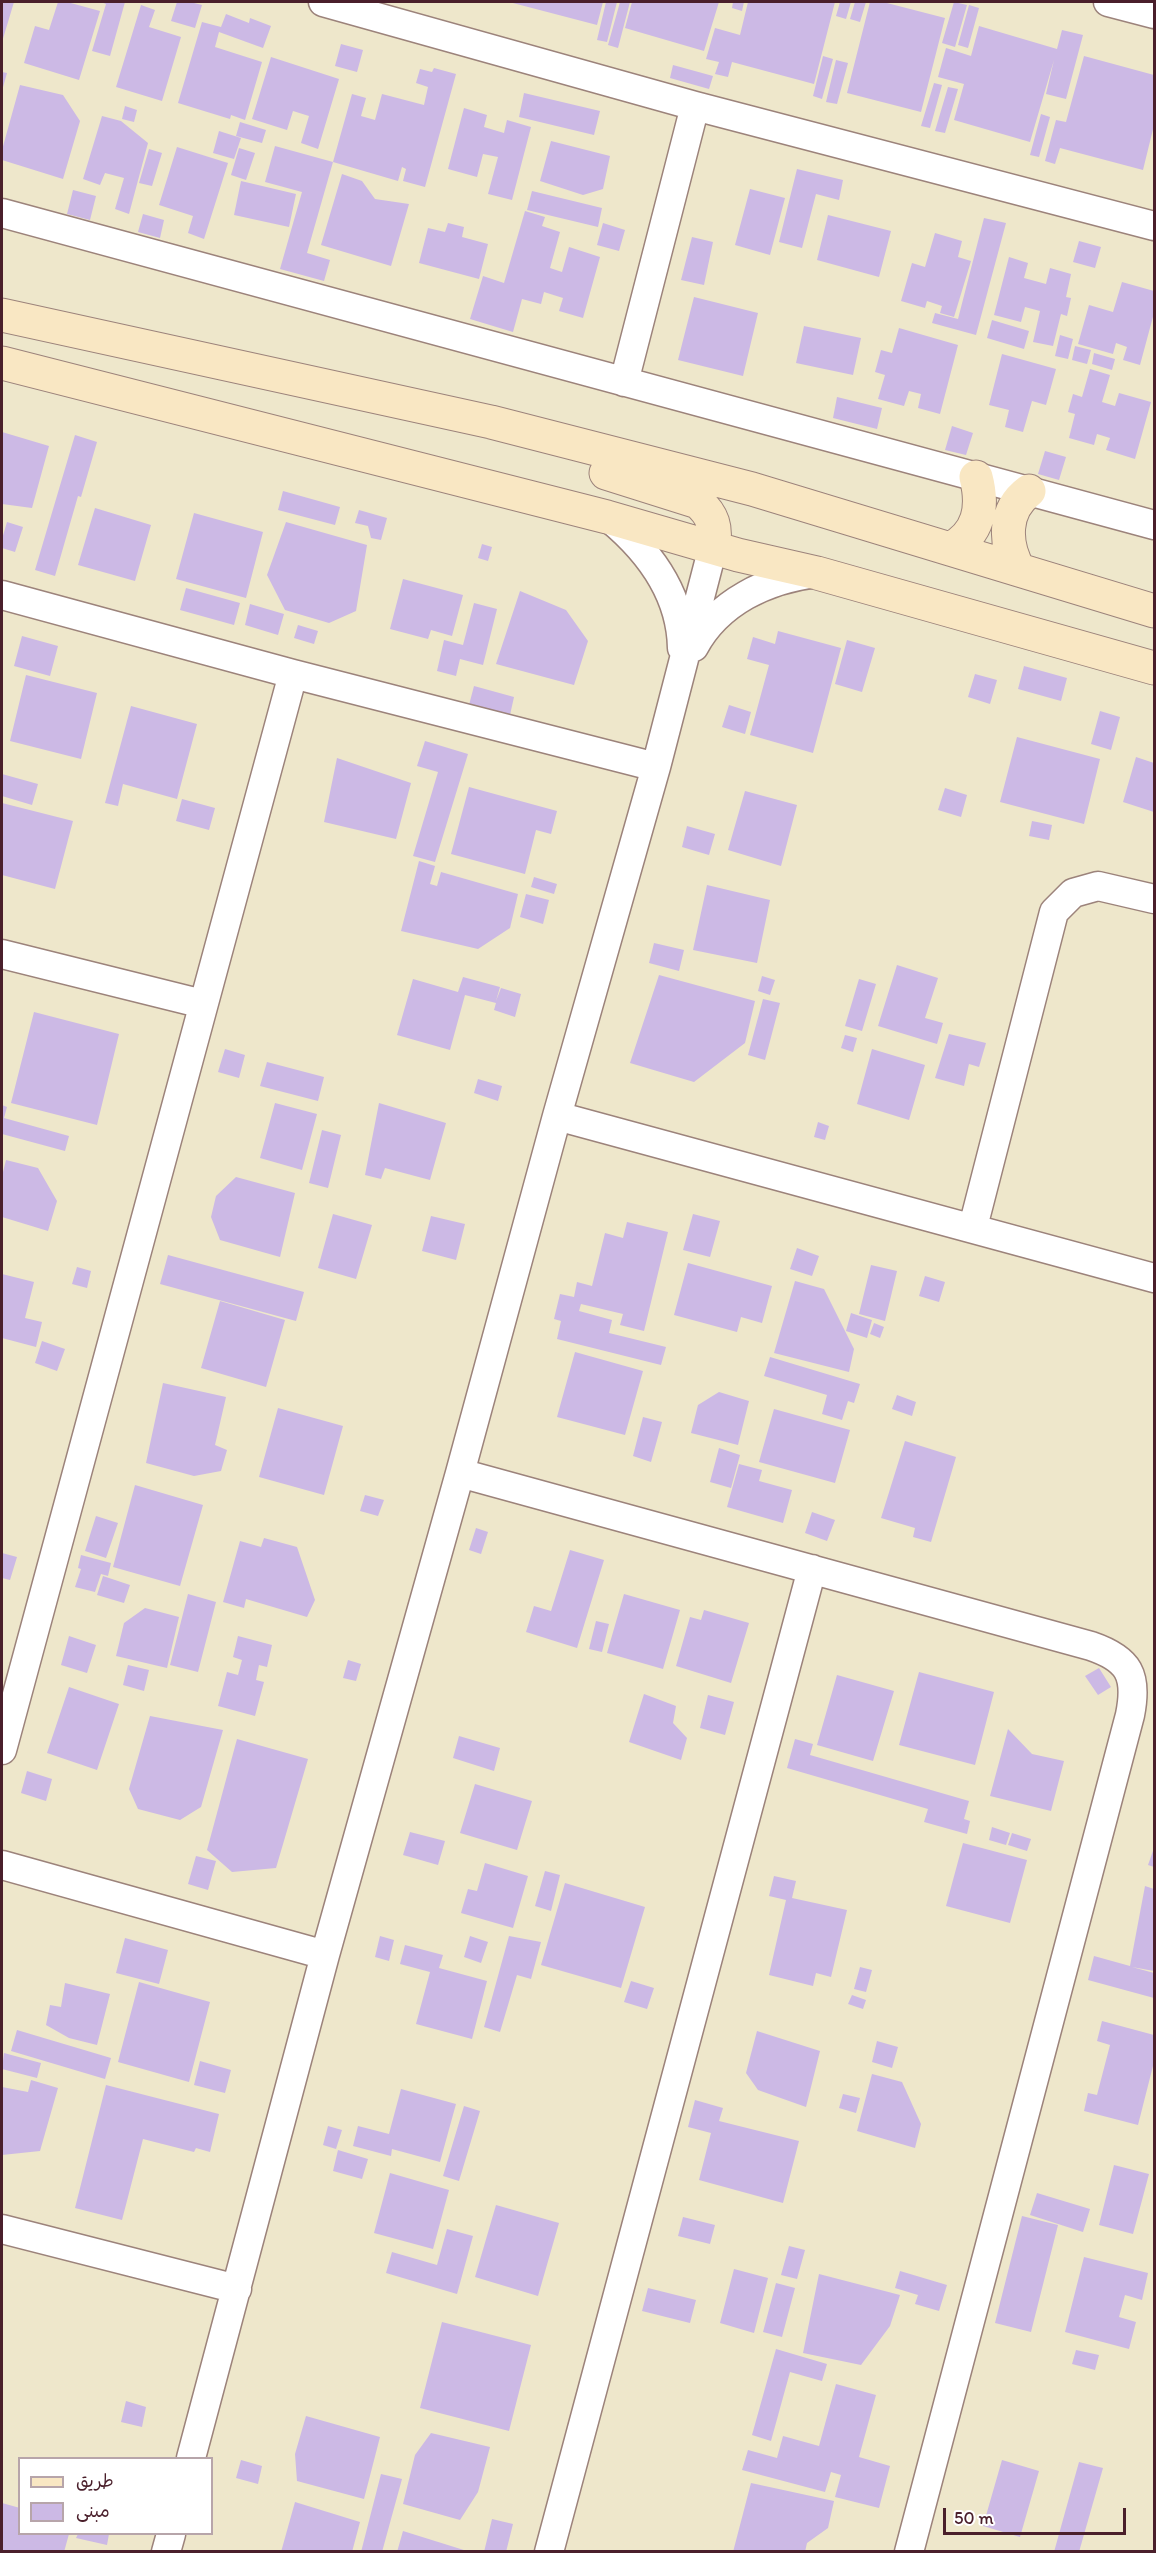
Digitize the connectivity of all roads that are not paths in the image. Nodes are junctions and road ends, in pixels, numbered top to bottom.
1 (323, 2) edge
2 (1108, 2) edge
3 (399, 11) edge
4 (1155, 14) edge
5 (695, 106) junction
6 (2, 213) edge
7 (1155, 226) edge
8 (2, 315) edge
9 (2, 363) edge
10 (624, 382) junction
11 (491, 422) junction
12 (976, 477) junction
13 (1029, 491) junction
14 (607, 516) junction
15 (1155, 525) edge
16 (713, 547) junction
17 (950, 549) junction
18 (1019, 570) junction
19 (817, 573) junction
20 (2, 595) edge
21 (1155, 611) edge
22 (683, 668) junction
23 (1155, 668) edge
24 (292, 674) junction
25 (656, 767) junction
26 (1155, 899) edge
27 (2, 954) edge
28 (203, 1004) junction
29 (557, 1116) junction
30 (973, 1227) junction
31 (1155, 1278) edge
32 (460, 1473) junction
33 (812, 1569) junction
34 (2, 1750) edge
35 (2, 1865) edge
36 (325, 1955) junction
37 (2, 2229) edge
38 (237, 2289) junction
39 (191, 2457) edge
40 (171, 2535) edge
41 (166, 2552) edge
42 (549, 2552) edge
43 (909, 2552) edge

1 - 3 street
2 - 4 street
3 - 5 street
5 - 7 street
5 - 10 street
6 - 10 street
8 - 11 main road
9 - 14 main road
10 - 12 street
11 - 16 main road
11 - 17 main road
12 - 13 street
12 - 17 main road
13 - 15 street
13 - 18 main road
14 - 16 main road
14 - 22 street
16 - 19 main road
16 - 22 street
17 - 18 main road
18 - 21 main road
19 - 22 street
19 - 23 main road
20 - 24 street
22 - 25 street
24 - 25 street
24 - 28 street
25 - 29 street
26 - 30 street
27 - 28 street
28 - 34 street
29 - 30 street
29 - 32 street
30 - 31 street
32 - 33 street
32 - 36 street
33 - 42 street
33 - 43 street
35 - 36 street
36 - 38 street
37 - 38 street
38 - 39 street
40 - 41 street

